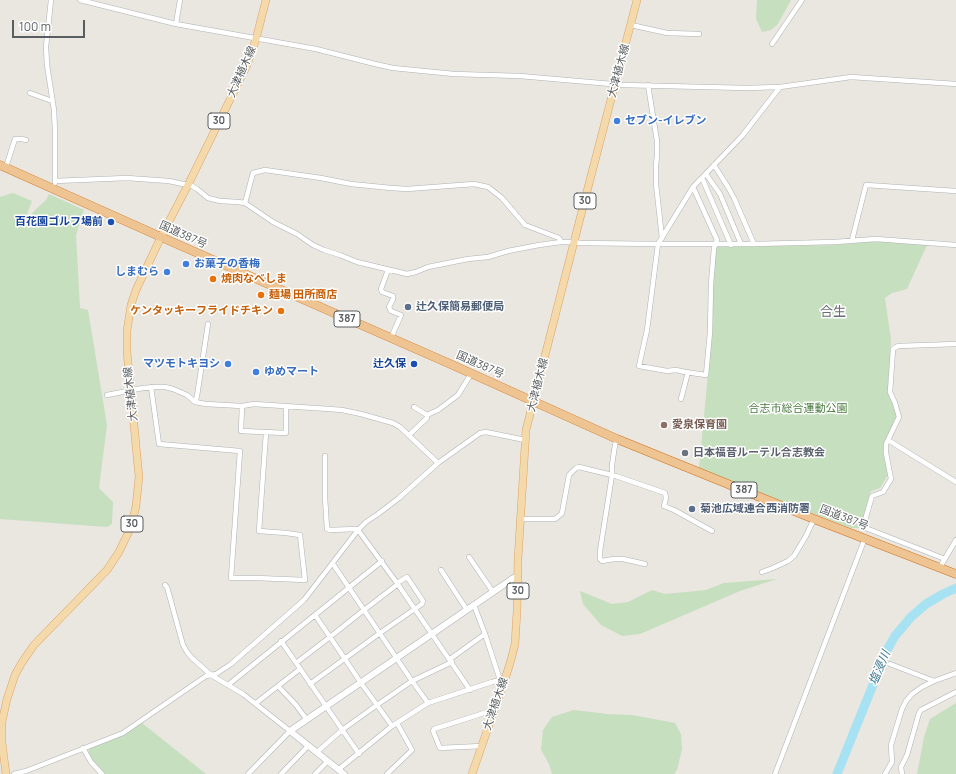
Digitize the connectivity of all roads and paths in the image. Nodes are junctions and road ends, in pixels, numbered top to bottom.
1 (51, 0) edge
2 (80, 0) edge
3 (180, 0) edge
4 (266, 0) edge
5 (637, 0) edge
6 (802, 0) edge
7 (176, 24) junction
8 (631, 25) junction
9 (699, 34) dead end
10 (256, 39) junction
11 (772, 44) dead end
12 (956, 84) edge
13 (615, 85) junction
14 (648, 85) junction
15 (780, 87) junction
16 (30, 93) dead end
17 (52, 100) junction
18 (26, 140) dead end
19 (714, 165) junction
20 (3, 166) edge
21 (706, 174) junction
22 (702, 178) junction
23 (55, 185) junction
24 (188, 185) junction
25 (693, 187) junction
26 (956, 191) edge
27 (244, 203) junction
28 (161, 238) junction
29 (662, 238) junction
30 (852, 240) junction
31 (562, 242) junction
32 (575, 242) junction
33 (658, 244) junction
34 (731, 244) junction
35 (741, 244) junction
36 (754, 244) junction
37 (715, 245) junction
38 (956, 245) edge
39 (388, 270) junction
40 (208, 324) dead end
41 (391, 338) junction
42 (956, 344) edge
43 (686, 372) junction
44 (471, 374) junction
45 (151, 388) junction
46 (130, 390) junction
47 (107, 395) dead end
48 (680, 399) dead end
49 (195, 402) junction
50 (533, 402) junction
51 (242, 406) junction
52 (286, 406) junction
53 (414, 407) dead end
54 (427, 415) junction
55 (266, 432) junction
56 (409, 435) junction
57 (617, 439) junction
58 (525, 440) junction
59 (888, 440) junction
60 (325, 456) dead end
61 (438, 463) junction
62 (612, 475) junction
63 (956, 482) edge
64 (520, 519) junction
65 (814, 519) junction
66 (358, 530) junction
67 (712, 531) dead end
68 (866, 538) junction
69 (956, 540) edge
70 (469, 557) dead end
71 (945, 559) junction
72 (382, 561) junction
73 (333, 564) junction
74 (645, 564) dead end
75 (940, 567) junction
76 (441, 570) dead end
77 (762, 572) dead end
78 (956, 574) edge
79 (518, 576) junction
80 (398, 584) junction
81 (165, 585) dead end
82 (349, 587) junction
83 (493, 592) junction
84 (474, 605) junction
85 (415, 609) junction
86 (364, 610) junction
87 (467, 610) junction
88 (315, 615) junction
89 (380, 633) junction
90 (432, 634) junction
91 (485, 634) junction
92 (330, 637) junction
93 (281, 641) junction
94 (397, 658) junction
95 (345, 659) junction
96 (451, 660) junction
97 (296, 663) junction
98 (890, 664) dead end
99 (300, 669) junction
100 (956, 673) edge
101 (211, 675) junction
102 (503, 679) junction
103 (412, 681) junction
104 (934, 681) junction
105 (361, 683) junction
106 (310, 684) junction
107 (228, 685) junction
108 (278, 686) junction
109 (470, 690) junction
110 (956, 692) edge
111 (256, 703) junction
112 (428, 703) junction
113 (377, 705) junction
114 (326, 706) junction
115 (494, 711) junction
116 (306, 720) junction
117 (397, 723) junction
118 (392, 726) junction
119 (342, 730) junction
120 (290, 732) junction
121 (308, 746) junction
122 (482, 746) junction
123 (83, 748) junction
124 (317, 752) junction
125 (359, 754) junction
126 (328, 761) junction
127 (339, 769) junction
128 (6, 774) edge
129 (14, 774) edge
130 (102, 774) edge
131 (248, 774) edge
132 (281, 774) edge
133 (315, 774) edge
134 (344, 774) edge
135 (387, 774) edge
136 (472, 774) edge
137 (775, 774) edge
138 (885, 774) edge
139 (902, 774) edge

1 - 17 street
2 - 7 street
3 - 7 street
4 - 10 main road, 大津植木線 / 30
5 - 8 main road, 大津植木線 / 30
6 - 11 street
7 - 10 street
8 - 9 street
8 - 13 main road, 大津植木線 / 30
10 - 13 street
10 - 24 main road, 大津植木線 / 30
12 - 15 street
13 - 14 street
13 - 32 main road, 大津植木線 / 30
14 - 15 street
14 - 29 street
15 - 19 street
16 - 17 street
17 - 23 street
18 - 20 street
19 - 21 street
19 - 36 street
20 - 23 highway, 国道387号 / 387
21 - 22 street
21 - 35 street
22 - 25 street
22 - 34 street
23 - 24 street
23 - 28 highway, 国道387号 / 387
24 - 27 street
24 - 28 main road, 大津植木線 / 30
25 - 29 street
25 - 37 street
26 - 30 street
27 - 31 street
27 - 39 street
28 - 41 highway, 国道387号 / 387
28 - 46 main road, 大津植木線 / 30
29 - 33 street
30 - 36 street
30 - 38 street
31 - 32 street
31 - 39 street
32 - 33 street
32 - 50 main road, 大津植木線 / 30
33 - 37 street
33 - 43 street
34 - 35 street
34 - 37 street
35 - 36 street
37 - 43 street
39 - 41 street
40 - 49 street
41 - 44 highway, 国道387号 / 387
42 - 59 street
43 - 48 street
44 - 50 highway, 国道387号 / 387
44 - 54 street
45 - 46 street
45 - 49 street
45 - 55 street
46 - 47 street
46 - 128 main road, 大津植木線 / 30
49 - 51 street
50 - 57 highway, 国道387号 / 387
50 - 58 main road, 大津植木線 / 30
51 - 52 street
51 - 55 street
52 - 55 street
52 - 56 street
53 - 54 street
54 - 56 street
56 - 61 street
57 - 62 street
57 - 65 highway, 国道387号 / 387
58 - 61 street
58 - 64 main road, 大津植木線 / 30
59 - 63 street
59 - 71 street
60 - 66 street
61 - 66 street
62 - 64 street
62 - 67 street
62 - 74 street
64 - 79 main road, 大津植木線 / 30
65 - 68 highway, 国道387号 / 387
65 - 77 street
66 - 72 street
66 - 73 street
68 - 75 highway, 国道387号 / 387
68 - 137 street
69 - 71 street
70 - 83 street
71 - 75 street
72 - 80 street
72 - 82 street
73 - 82 street
73 - 101 street
75 - 78 highway, 国道387号 / 387
76 - 87 street
79 - 83 street
79 - 102 main road, 大津植木線 / 30
80 - 85 street
80 - 85 street
80 - 86 street
81 - 101 street
82 - 86 street
82 - 88 street
83 - 84 street
84 - 87 street
84 - 91 street
85 - 89 street
85 - 90 street
86 - 89 street
86 - 92 street
87 - 90 street
88 - 92 street
88 - 93 street
89 - 94 street
89 - 95 street
90 - 94 street
90 - 96 street
91 - 96 street
91 - 102 street
92 - 95 street
92 - 97 street
93 - 97 street
93 - 107 street
94 - 103 street
94 - 105 street
95 - 105 street
95 - 106 street
96 - 103 street
96 - 109 street
97 - 99 street
98 - 104 street
99 - 106 street
99 - 108 street
100 - 104 street
101 - 107 street
101 - 123 street
102 - 109 street
102 - 115 main road, 大津植木線 / 30
103 - 112 street
103 - 113 street
104 - 138 street
105 - 113 street
105 - 114 street
106 - 114 street
107 - 111 street
108 - 111 street
108 - 116 street
109 - 112 street
110 - 139 street
111 - 120 street
112 - 117 street
113 - 118 street
113 - 119 street
114 - 116 street
114 - 119 street
115 - 122 main road, 大津植木線 / 30
115 - 122 street
116 - 120 street
117 - 118 street
117 - 135 street
118 - 125 street
119 - 124 street
119 - 125 street
120 - 121 street
120 - 131 street
121 - 124 street
121 - 132 street
122 - 136 main road, 大津植木線 / 30
123 - 129 street
123 - 130 street
124 - 126 street
125 - 127 street
126 - 127 street
126 - 133 street
127 - 134 street

